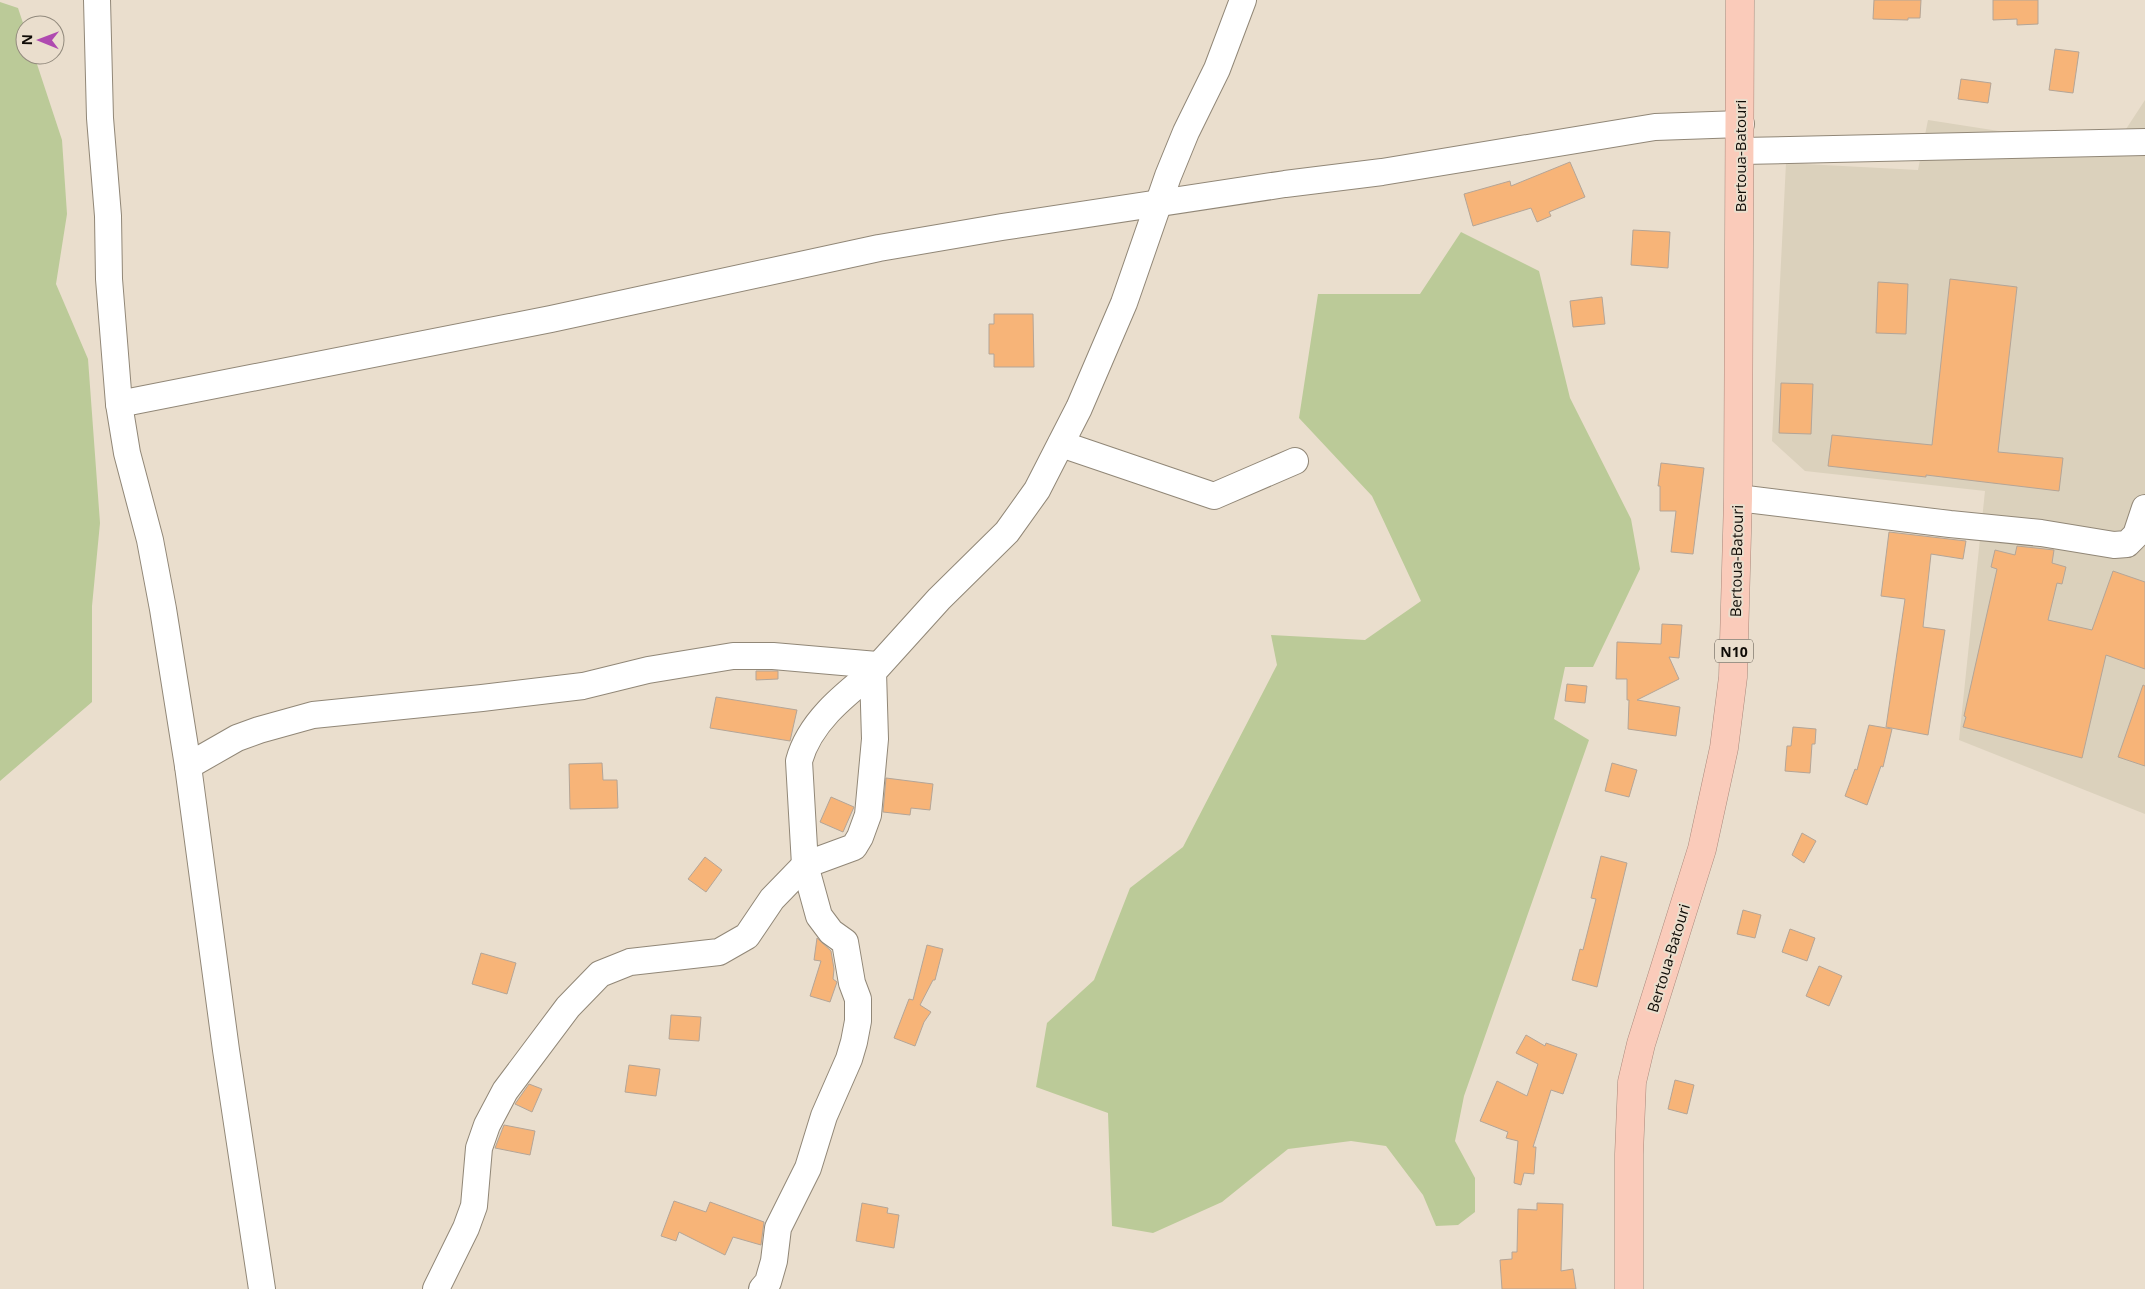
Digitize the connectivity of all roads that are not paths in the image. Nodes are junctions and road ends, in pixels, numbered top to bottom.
1 (98, 0) edge
2 (1243, 0) edge
3 (1740, 0) edge
4 (1741, 138) junction
5 (2145, 142) edge
6 (1158, 204) junction
7 (119, 404) junction
8 (1061, 444) junction
9 (1295, 461) dead end
10 (1738, 498) junction
11 (2145, 508) edge
12 (875, 668) junction
13 (188, 766) junction
14 (805, 865) junction
15 (262, 1289) edge
16 (436, 1289) edge
17 (762, 1289) edge
18 (1629, 1289) edge

1 - 7 street
2 - 6 street
3 - 4 highway, Bertoua-Batouri / N10
4 - 5 street
4 - 6 street
4 - 10 highway, Bertoua-Batouri / N10
6 - 7 street
6 - 8 street
7 - 13 street
8 - 9 street
8 - 12 street
10 - 11 street
10 - 18 highway, Bertoua-Batouri / N10
12 - 13 street
12 - 14 street
12 - 14 street
13 - 15 street
14 - 16 street
14 - 17 street

